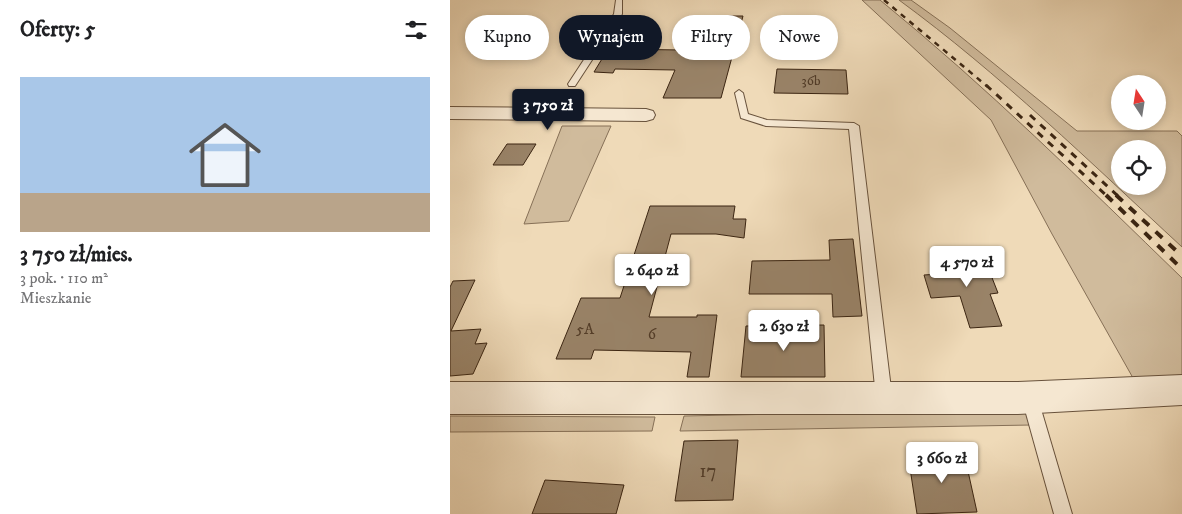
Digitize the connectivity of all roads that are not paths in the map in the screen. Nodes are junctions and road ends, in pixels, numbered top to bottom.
1 (619, 0) edge
2 (572, 84) dead end
3 (739, 93) dead end
4 (450, 113) edge
5 (646, 115) dead end
6 (1182, 390) edge
7 (884, 397) junction
8 (1030, 397) junction
9 (450, 398) edge
10 (1063, 514) edge

1 - 2 lane
3 - 7 lane
4 - 5 street
6 - 8 street
7 - 8 street
7 - 9 street
8 - 10 lane

